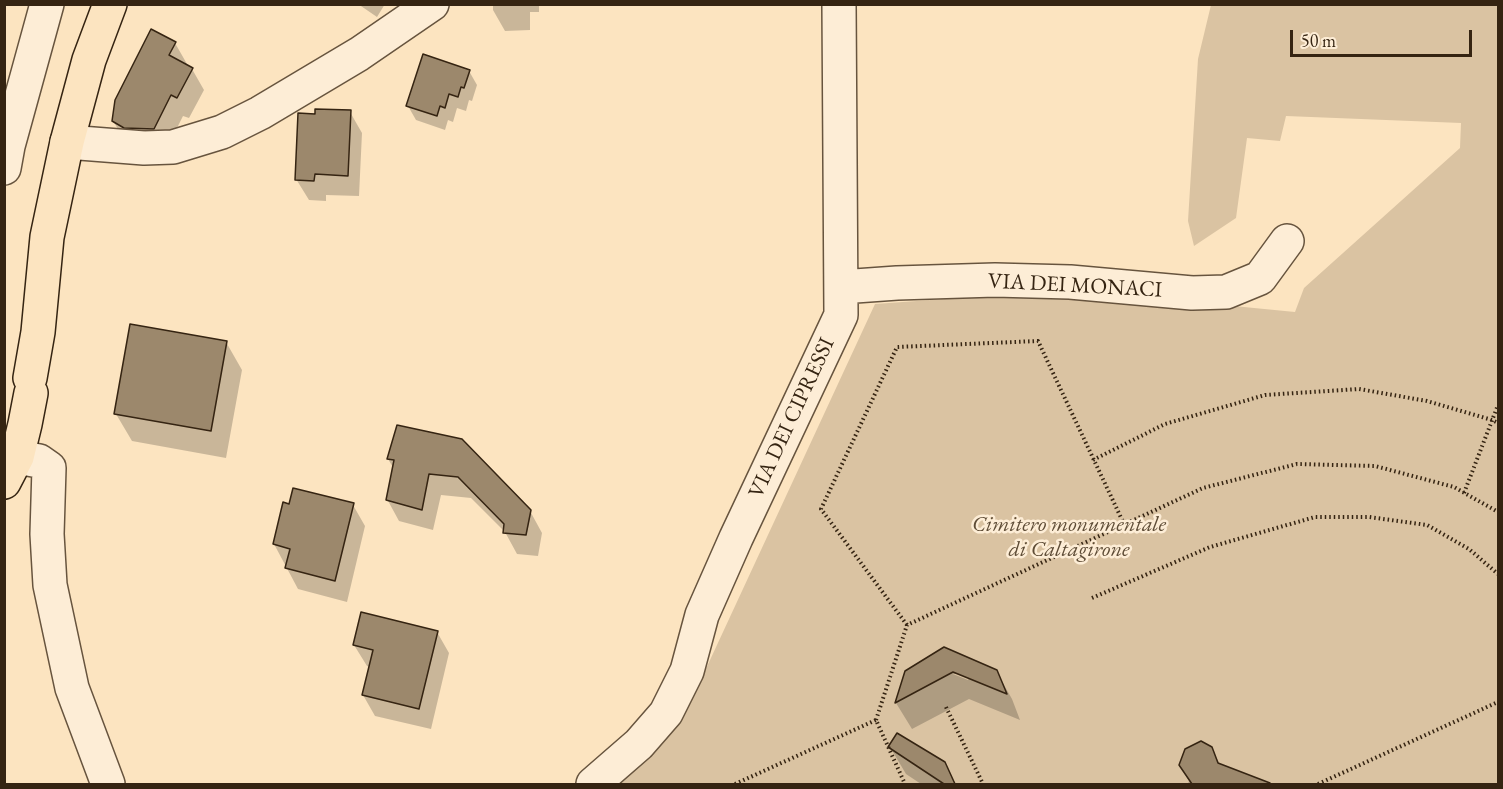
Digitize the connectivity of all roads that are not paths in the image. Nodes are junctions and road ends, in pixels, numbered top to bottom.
1 (47, 4) edge
2 (110, 4) edge
3 (432, 4) edge
4 (839, 4) edge
5 (67, 142) junction
6 (4, 168) edge
7 (1287, 241) dead end
8 (841, 287) junction
9 (16, 382) edge
10 (11, 469) edge
11 (108, 784) edge
12 (593, 784) edge

1 - 6 street
2 - 5 main road
3 - 5 street
4 - 8 street, VIA DEI CIPRESSI
5 - 9 main road
7 - 8 street, VIA DEI MONACI
8 - 12 street, VIA DEI CIPRESSI
9 - 10 main road
10 - 11 street

